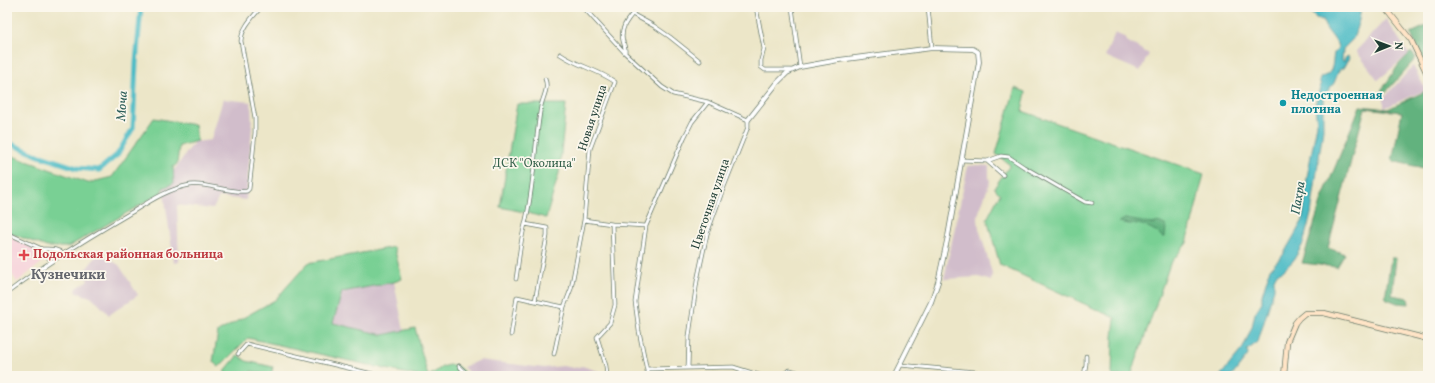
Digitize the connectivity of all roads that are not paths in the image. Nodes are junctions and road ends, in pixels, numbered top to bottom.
1 (261, 7) edge
2 (583, 7) edge
3 (638, 7) edge
4 (756, 7) edge
5 (792, 7) edge
6 (928, 7) edge
7 (1385, 7) edge
8 (632, 14) junction
9 (932, 48) junction
10 (625, 53) junction
11 (560, 54) dead end
12 (700, 61) dead end
13 (800, 67) junction
14 (793, 70) junction
15 (1428, 76) edge
16 (545, 79) dead end
17 (708, 102) junction
18 (748, 120) junction
19 (962, 160) junction
20 (987, 161) junction
21 (1003, 175) dead end
22 (1092, 203) dead end
23 (584, 220) junction
24 (525, 224) junction
25 (612, 224) junction
26 (646, 226) junction
27 (7, 233) edge
28 (42, 249) junction
29 (63, 254) junction
30 (51, 261) junction
31 (516, 279) dead end
32 (7, 293) edge
33 (535, 301) junction
34 (564, 307) junction
35 (511, 335) dead end
36 (1428, 339) edge
37 (238, 354) dead end
38 (554, 354) dead end
39 (1086, 356) dead end
40 (900, 365) junction
41 (459, 366) dead end
42 (688, 368) junction
43 (647, 369) junction
44 (381, 376) edge
45 (469, 376) edge
46 (607, 376) edge
47 (648, 376) edge
48 (762, 376) edge
49 (780, 376) edge
50 (802, 376) edge
51 (894, 376) edge
52 (1019, 376) edge
53 (1084, 376) edge
54 (1284, 376) edge

1 - 29 street
2 - 10 street
3 - 8 street
4 - 14 street
5 - 13 street
6 - 9 street
7 - 15 main road
8 - 10 street
8 - 12 street
9 - 13 street
9 - 19 street
10 - 17 street
11 - 23 street, Новая улица
13 - 14 street
14 - 18 street
16 - 24 street
17 - 18 street
17 - 26 street
18 - 42 street, Цветочная улица
19 - 20 street
19 - 40 street
20 - 21 street
20 - 22 street
23 - 25 street
23 - 34 street, Новая улица
24 - 31 street
24 - 33 street
25 - 26 street
25 - 46 street
26 - 43 street
27 - 28 street
28 - 29 street
28 - 30 street
29 - 30 street
30 - 32 street
33 - 34 street
33 - 35 street
34 - 38 street, Новая улица
36 - 54 main road
37 - 44 street
39 - 53 street
40 - 51 street
40 - 52 street
41 - 45 street
42 - 43 street
42 - 48 street
43 - 47 street
49 - 50 street

